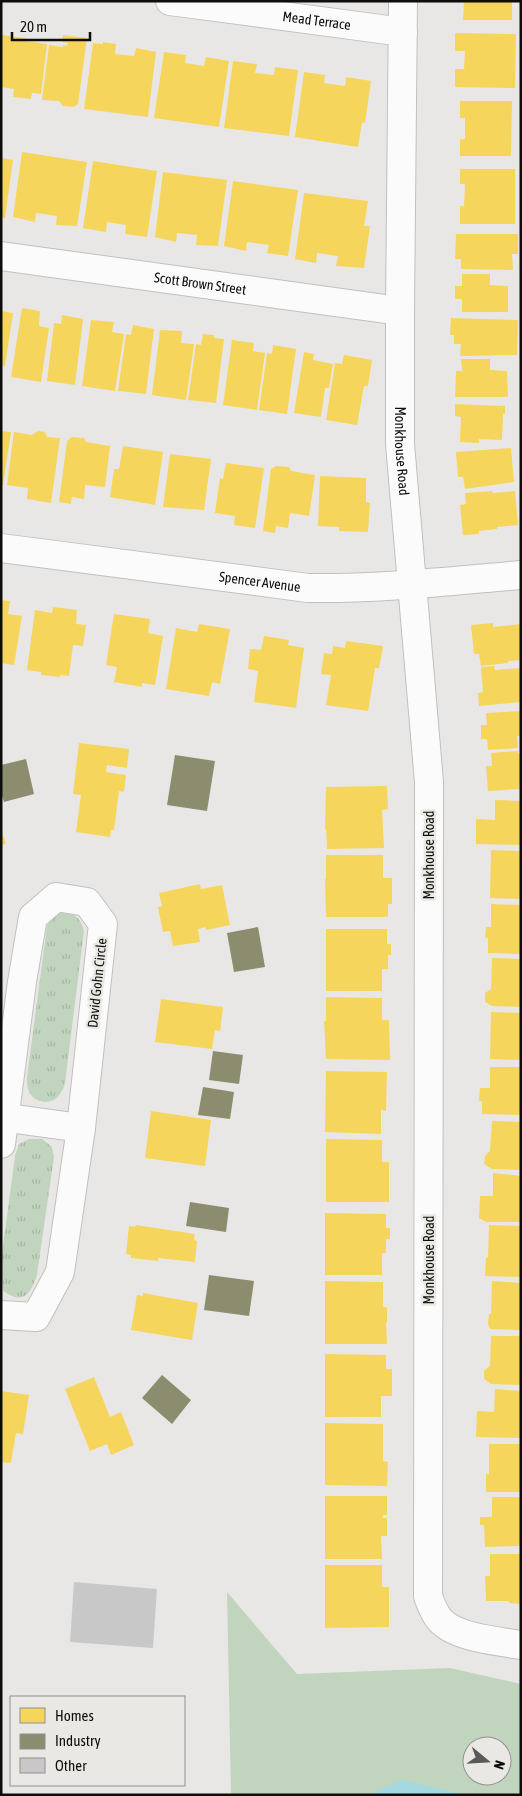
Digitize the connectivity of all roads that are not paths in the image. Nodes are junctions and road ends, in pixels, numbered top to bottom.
1 (170, 1) edge
2 (403, 1) edge
3 (403, 32) junction
4 (1, 256) edge
5 (400, 311) junction
6 (1, 548) edge
7 (521, 575) edge
8 (412, 584) junction
9 (3, 1117) edge
10 (81, 1128) junction
11 (1, 1144) edge
12 (1, 1315) edge
13 (521, 1646) edge

1 - 3 street, Mead Terrace
2 - 3 street, Monkhouse Road
3 - 5 street, Monkhouse Road
4 - 5 street, Scott Brown Street
5 - 8 street, Monkhouse Road
6 - 8 street, Spencer Avenue
7 - 8 street, Spencer Avenue
8 - 13 street, Monkhouse Road
9 - 10 street
9 - 10 street, David Gohn Circle
9 - 11 street, David Gohn Circle
10 - 12 street, David Gohn Circle

